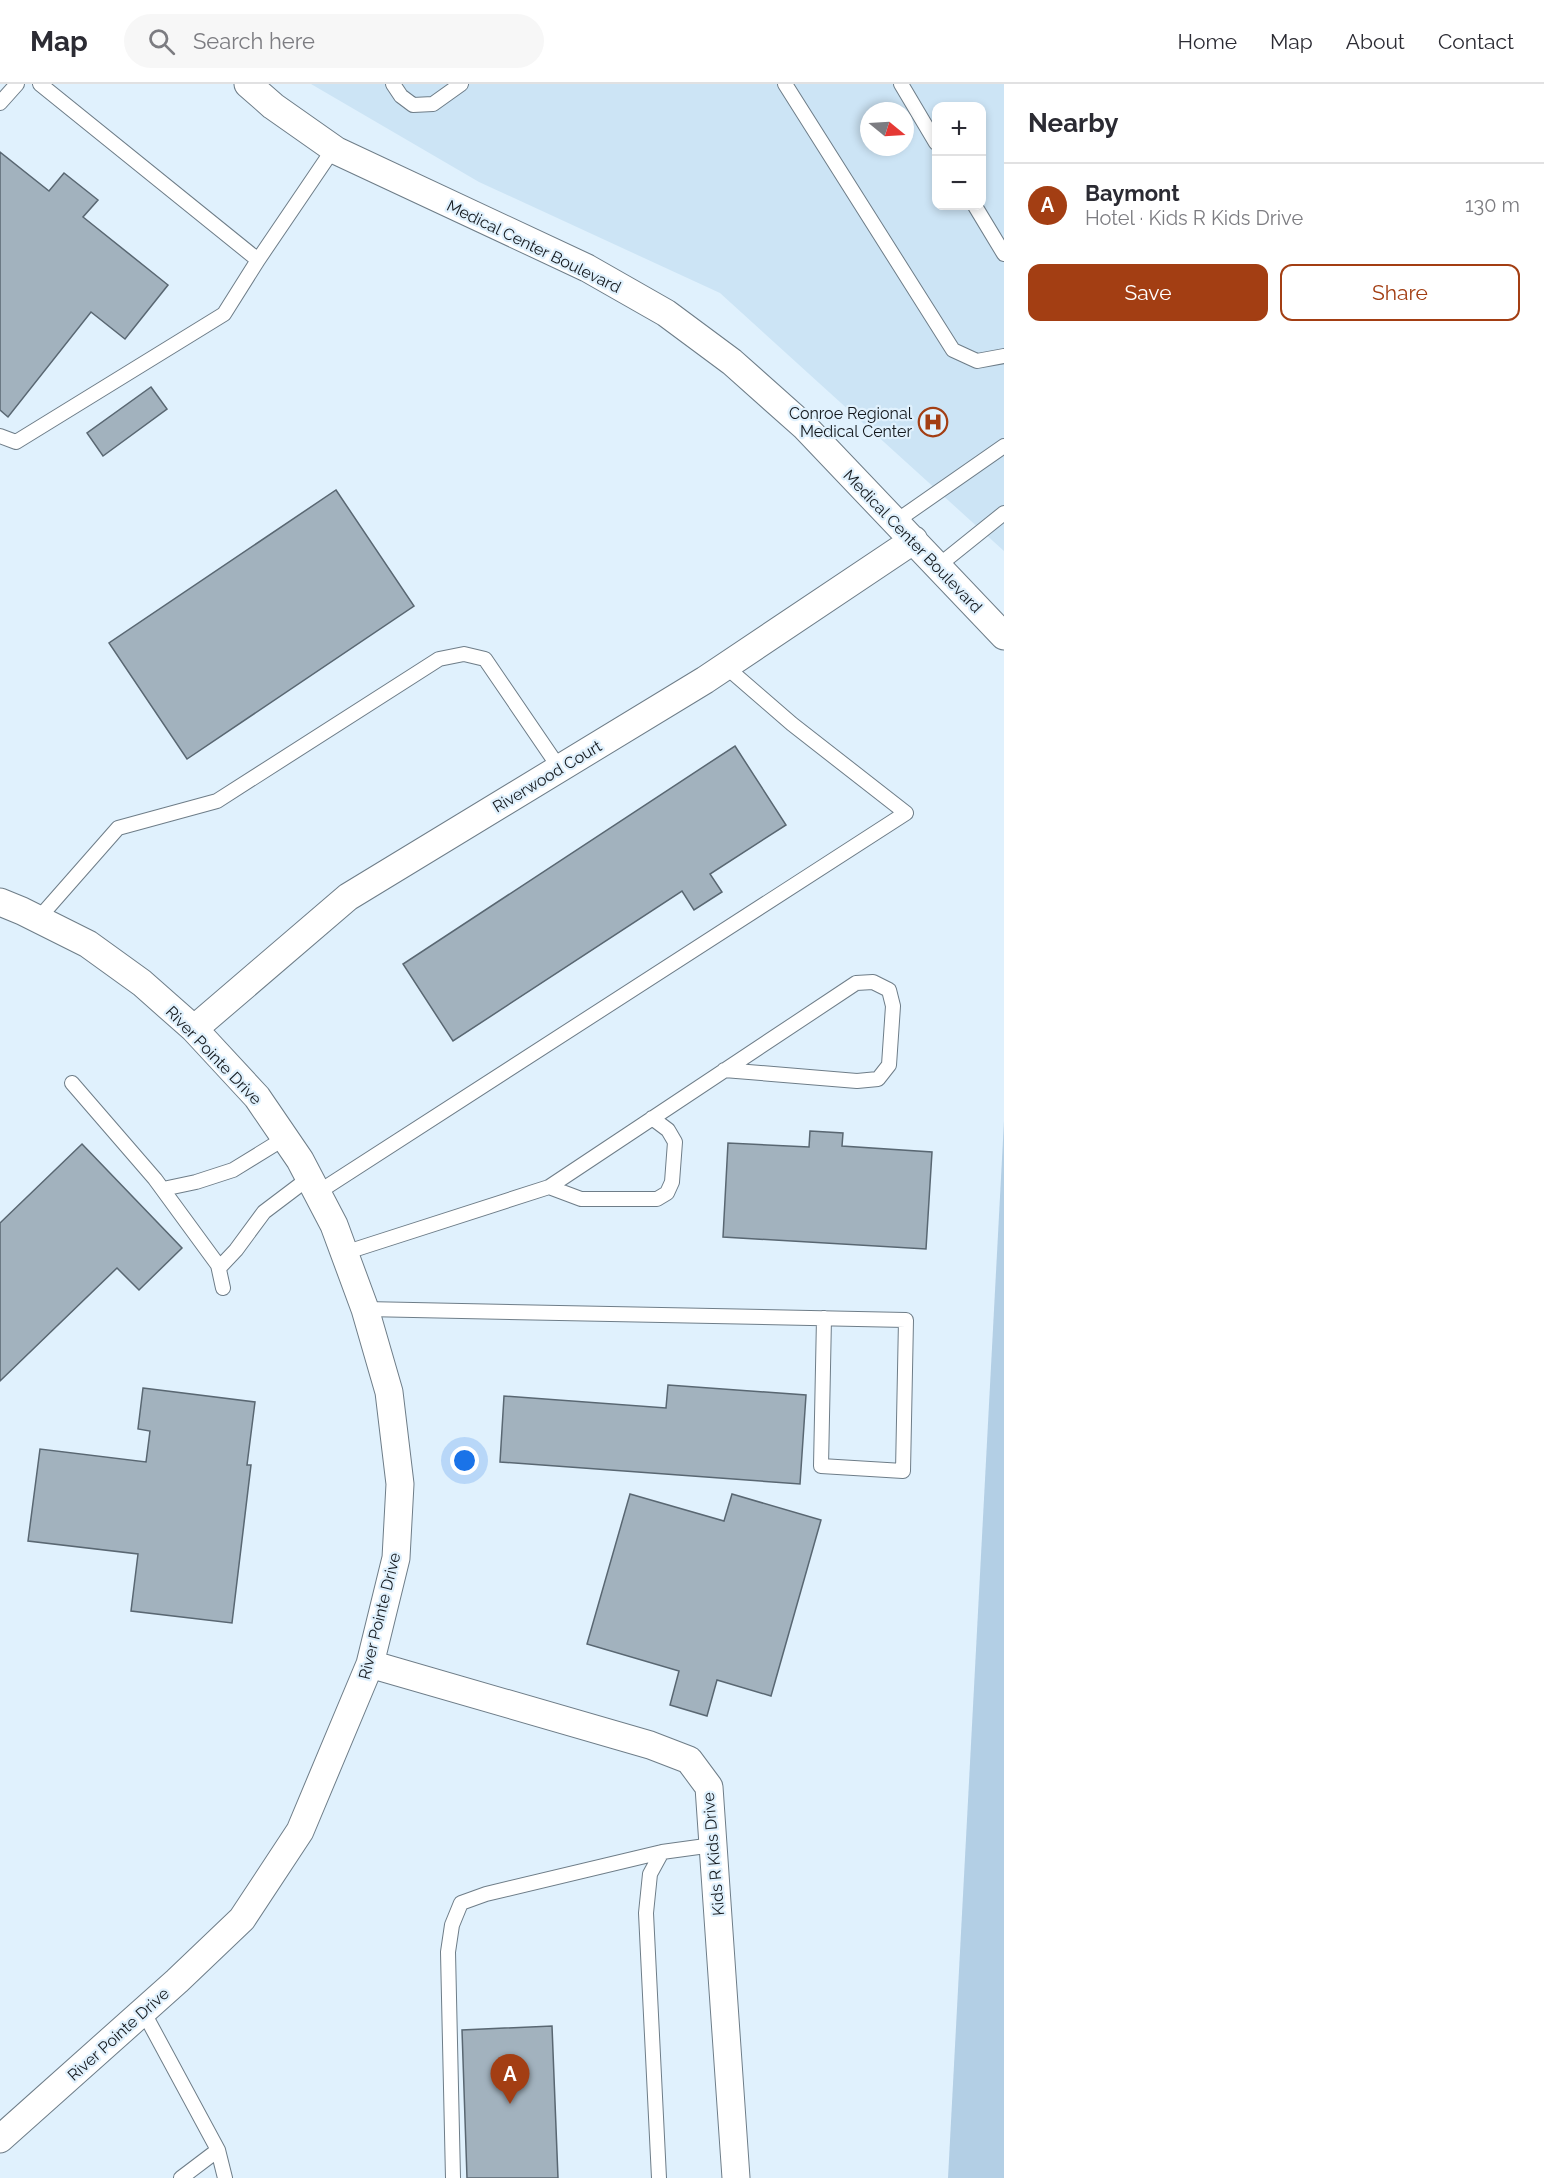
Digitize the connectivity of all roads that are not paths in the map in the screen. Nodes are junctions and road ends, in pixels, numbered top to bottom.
1 (16, 84) edge
2 (40, 84) edge
3 (248, 84) edge
4 (393, 84) edge
5 (461, 84) edge
6 (785, 84) edge
7 (901, 84) edge
8 (0, 103) edge
9 (932, 136) edge
10 (334, 148) junction
11 (977, 210) edge
12 (1004, 254) edge
13 (258, 260) junction
14 (1004, 356) edge
15 (0, 436) edge
16 (1004, 446) edge
17 (1004, 513) edge
18 (904, 531) junction
19 (938, 566) junction
20 (1004, 636) edge
21 (725, 666) junction
22 (560, 769) junction
23 (0, 902) edge
24 (38, 919) junction
25 (194, 1029) junction
26 (724, 1070) junction
27 (72, 1083) dead end
28 (652, 1118) junction
29 (285, 1138) junction
30 (313, 1186) junction
31 (549, 1187) junction
32 (163, 1190) junction
33 (344, 1253) junction
34 (219, 1268) junction
35 (223, 1288) dead end
36 (365, 1309) junction
37 (824, 1318) junction
38 (370, 1664) junction
39 (713, 1845) junction
40 (662, 1852) junction
41 (143, 2011) junction
42 (0, 2139) edge
43 (218, 2150) junction
44 (181, 2178) edge
45 (225, 2178) edge
46 (453, 2178) edge
47 (659, 2178) edge
48 (736, 2178) edge

1 - 8 lane
2 - 13 lane
3 - 10 street, Medical Center Boulevard
4 - 5 lane
6 - 14 lane
7 - 9 lane
10 - 13 lane
10 - 18 street, Medical Center Boulevard
11 - 12 lane
13 - 15 lane
16 - 18 lane
17 - 19 lane
18 - 19 street, Medical Center Boulevard
18 - 21 street, Riverwood Court
19 - 20 street, Medical Center Boulevard
21 - 22 street, Riverwood Court
21 - 30 lane
22 - 24 lane
22 - 25 street, Riverwood Court
23 - 24 street, River Pointe Drive
24 - 25 street, River Pointe Drive
25 - 29 street, River Pointe Drive
26 - 26 lane
26 - 28 lane
27 - 32 lane
28 - 31 lane
28 - 31 lane
29 - 30 street, River Pointe Drive
29 - 32 lane
30 - 33 street, River Pointe Drive
30 - 34 lane
31 - 33 lane
32 - 34 lane
33 - 36 street, River Pointe Drive
34 - 35 lane
36 - 37 lane
36 - 38 street, River Pointe Drive
37 - 37 lane
38 - 39 street, Kids R Kids Drive
38 - 41 street, River Pointe Drive
39 - 40 lane
39 - 48 street, Kids R Kids Drive
40 - 46 lane
40 - 47 lane
41 - 42 street, River Pointe Drive
41 - 43 lane
43 - 44 lane
43 - 45 lane

